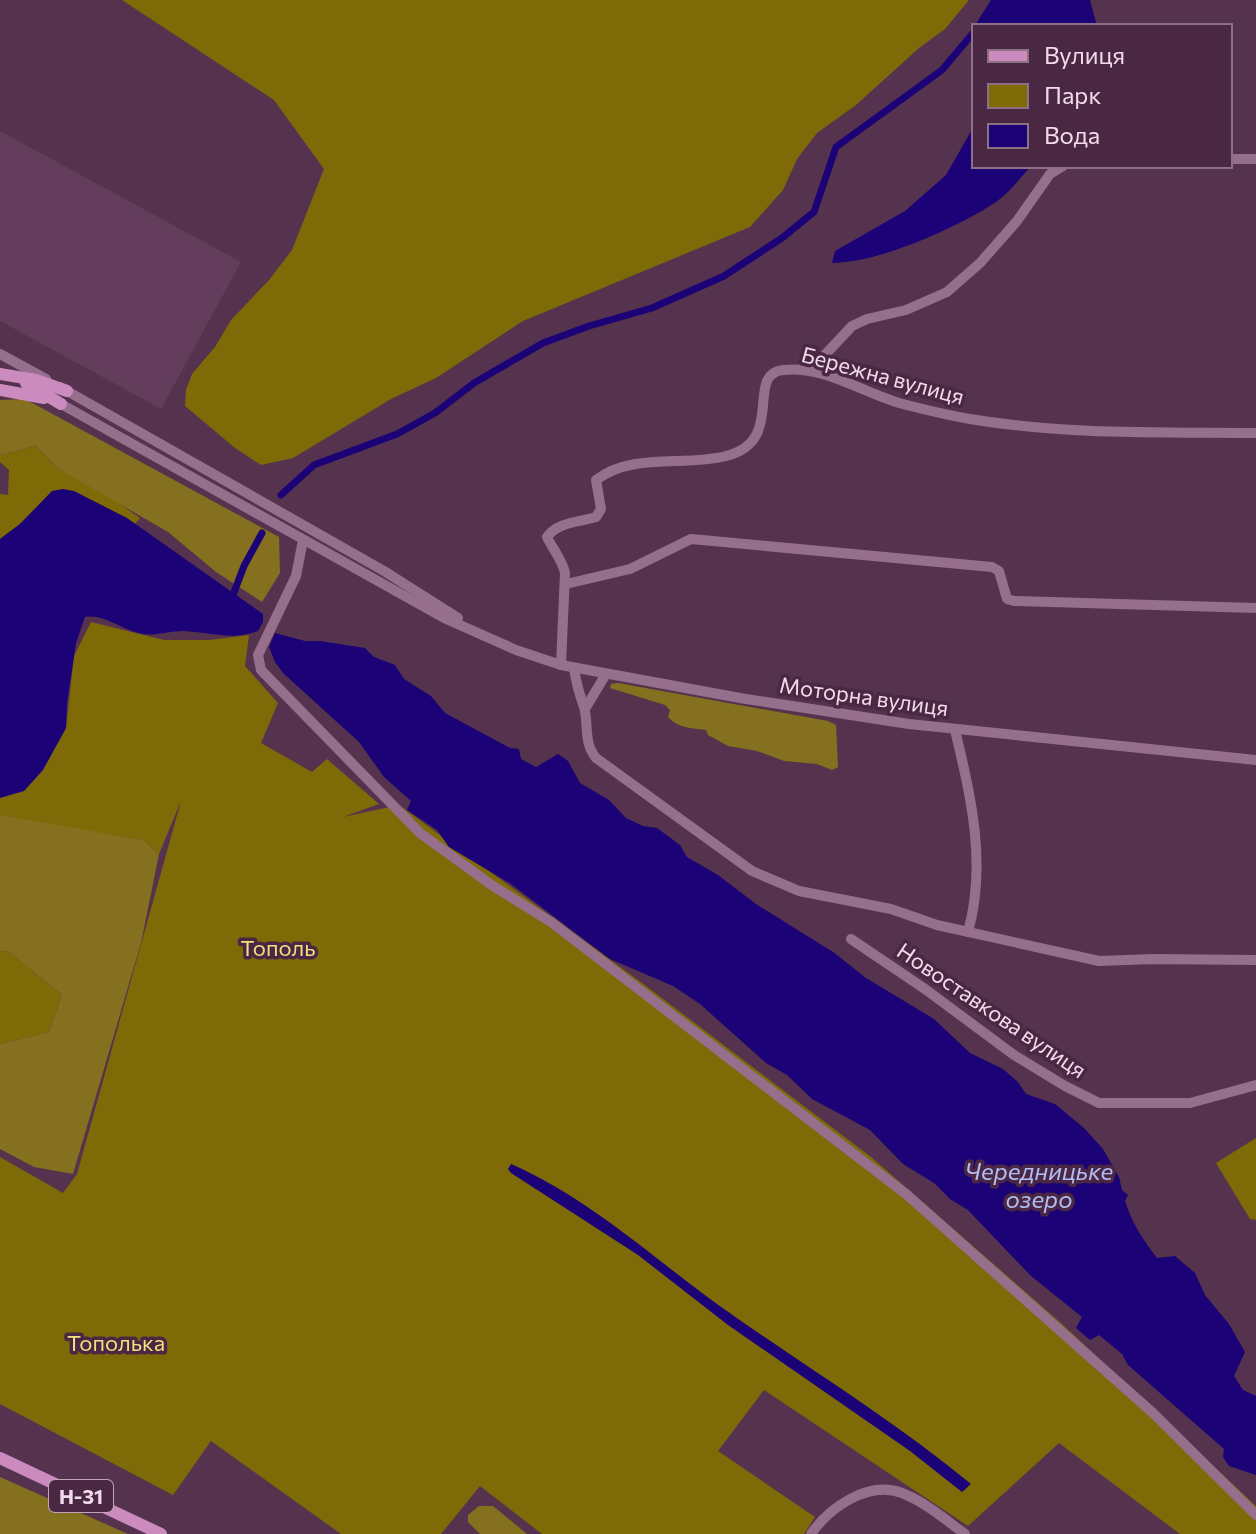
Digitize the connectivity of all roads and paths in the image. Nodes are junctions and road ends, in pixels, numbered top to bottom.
1 (1232, 159) edge
2 (1256, 159) edge
3 (1060, 168) edge
4 (0, 354) edge
5 (822, 358) junction
6 (801, 369) junction
7 (0, 374) edge
8 (834, 378) junction
9 (0, 390) edge
10 (67, 391) junction
11 (61, 404) junction
12 (1256, 433) edge
13 (173, 451) junction
14 (167, 463) junction
15 (303, 540) junction
16 (566, 584) junction
17 (1256, 608) edge
18 (476, 631) junction
19 (561, 665) junction
20 (574, 668) junction
21 (606, 674) junction
22 (585, 709) junction
23 (955, 730) junction
24 (1256, 760) edge
25 (968, 932) junction
26 (851, 939) dead end
27 (1256, 960) edge
28 (1256, 1085) edge
29 (0, 1458) edge
30 (1256, 1515) edge
31 (161, 1534) edge
32 (811, 1534) edge
33 (965, 1534) edge

1 - 2 street
3 - 5 street
4 - 10 street
5 - 6 street
5 - 8 street
6 - 8 street, Бережна вулиця
6 - 16 street, Бережна вулиця
7 - 10 main road
7 - 11 main road
8 - 12 street, Бережна вулиця
9 - 11 main road
10 - 13 street
11 - 14 street
13 - 14 street
13 - 18 street
14 - 15 street
15 - 18 street
15 - 30 street
16 - 17 street
16 - 19 street, Бережна вулиця
18 - 19 street, Моторна вулиця
19 - 20 street, Моторна вулиця
20 - 21 street, Моторна вулиця
20 - 22 street, Новоставкова вулиця
21 - 22 street
21 - 23 street, Моторна вулиця
22 - 25 street, Новоставкова вулиця
23 - 24 street, Моторна вулиця
23 - 25 street
25 - 27 street, Новоставкова вулиця
26 - 28 street, Новоставкова вулиця
29 - 31 main road, Н-31
32 - 33 street

